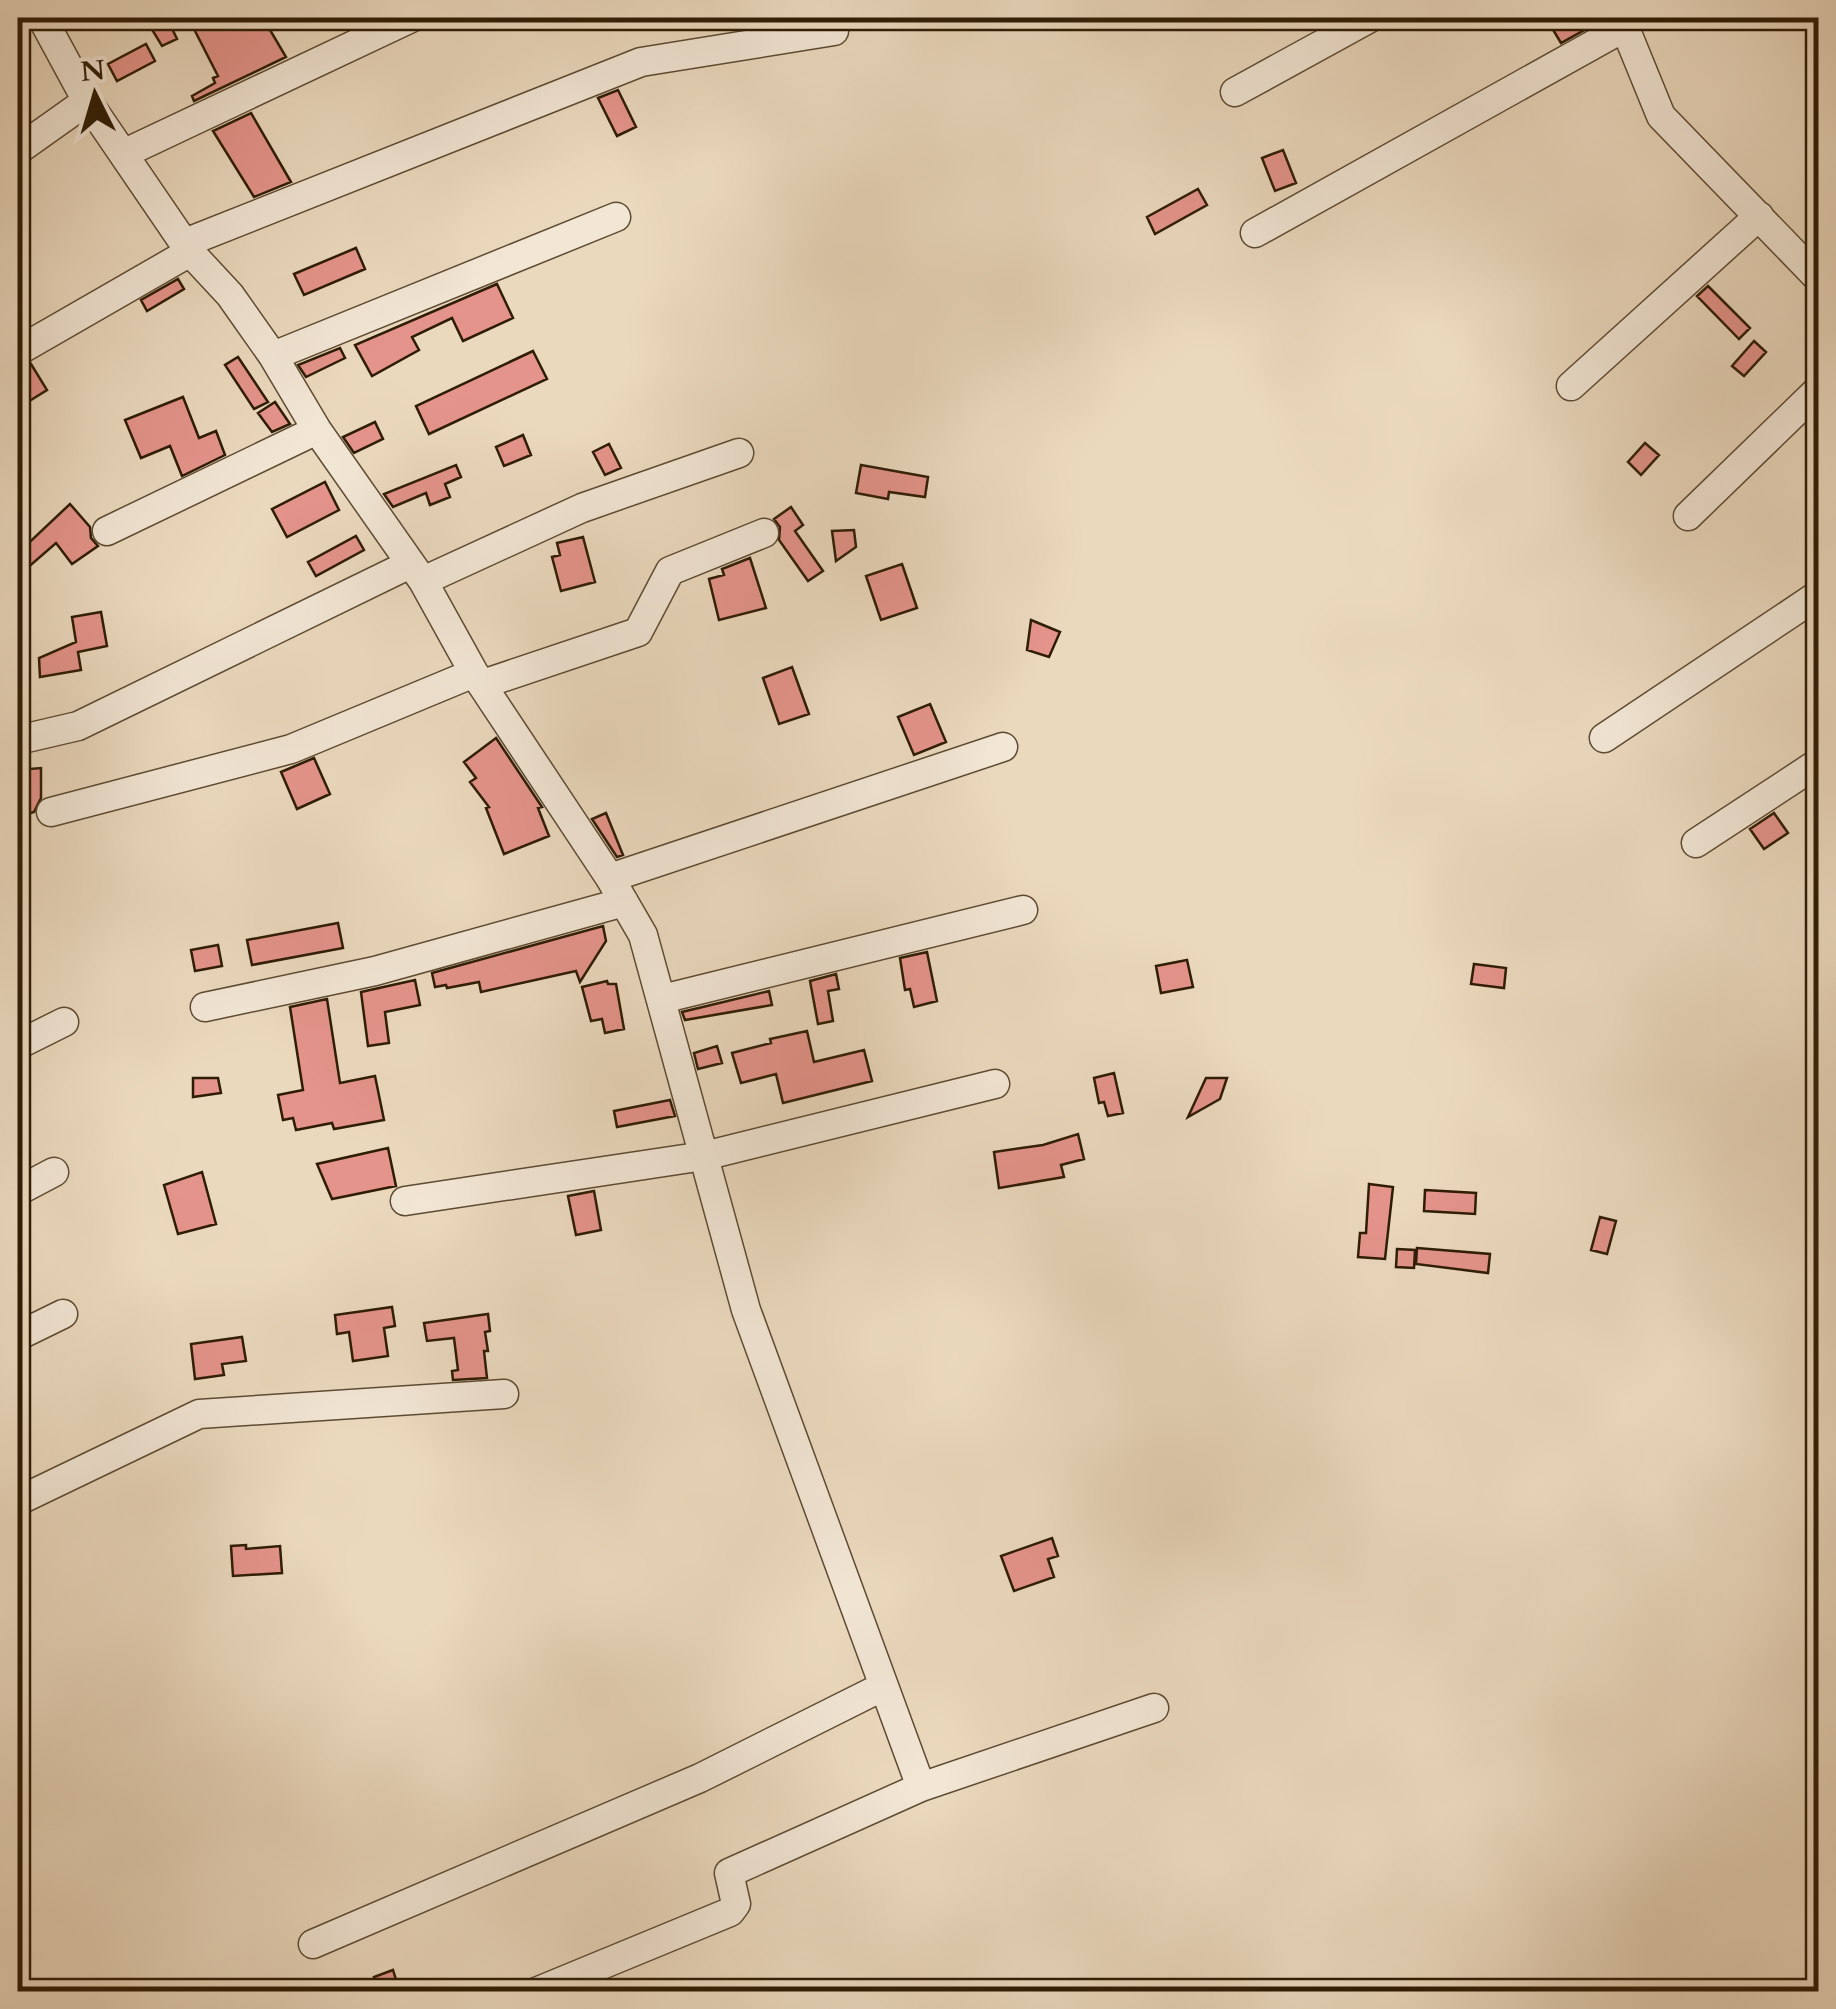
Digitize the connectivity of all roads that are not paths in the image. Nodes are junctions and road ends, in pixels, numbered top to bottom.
1 (42, 18) edge
2 (411, 18) edge
3 (1370, 18) edge
4 (1623, 22) edge
5 (834, 31) dead end
6 (1235, 92) dead end
7 (87, 100) junction
8 (18, 150) edge
9 (124, 154) junction
10 (1759, 216) junction
11 (616, 217) dead end
12 (1255, 233) dead end
13 (188, 248) junction
14 (1818, 278) edge
15 (18, 351) edge
16 (273, 356) junction
17 (1571, 386) dead end
18 (1818, 390) edge
19 (317, 430) junction
20 (738, 453) dead end
21 (1688, 516) dead end
22 (108, 531) dead end
23 (764, 533) dead end
24 (416, 573) junction
25 (1818, 596) edge
26 (479, 678) junction
27 (1604, 738) dead end
28 (18, 740) edge
29 (1003, 747) dead end
30 (1818, 764) edge
31 (52, 812) dead end
32 (1696, 842) dead end
33 (617, 890) junction
34 (1023, 910) dead end
35 (662, 999) junction
36 (206, 1006) dead end
37 (64, 1022) dead end
38 (18, 1045) edge
39 (995, 1084) dead end
40 (704, 1156) junction
41 (54, 1172) dead end
42 (18, 1190) edge
43 (406, 1200) dead end
44 (63, 1314) dead end
45 (18, 1336) edge
46 (504, 1394) dead end
47 (18, 1502) edge
48 (884, 1686) junction
49 (1154, 1708) dead end
50 (922, 1787) junction
51 (313, 1944) dead end
52 (536, 1992) edge

1 - 7 street
2 - 9 street
3 - 6 street
4 - 10 street
4 - 12 street
5 - 13 street
7 - 8 street
7 - 9 street
9 - 13 street
10 - 14 street
10 - 17 street
11 - 16 street
13 - 15 street
13 - 16 street
16 - 19 street
18 - 21 street
19 - 22 street
19 - 24 street
20 - 24 street
23 - 26 street
24 - 26 street
24 - 28 street
25 - 27 street
26 - 31 street
26 - 33 street
29 - 33 street
30 - 32 street
33 - 35 street
33 - 36 street
34 - 35 street
35 - 40 street
37 - 38 street
39 - 40 street
40 - 43 street
40 - 48 street
41 - 42 street
44 - 45 street
46 - 47 street
48 - 50 street
48 - 51 street
49 - 50 street
50 - 52 street

